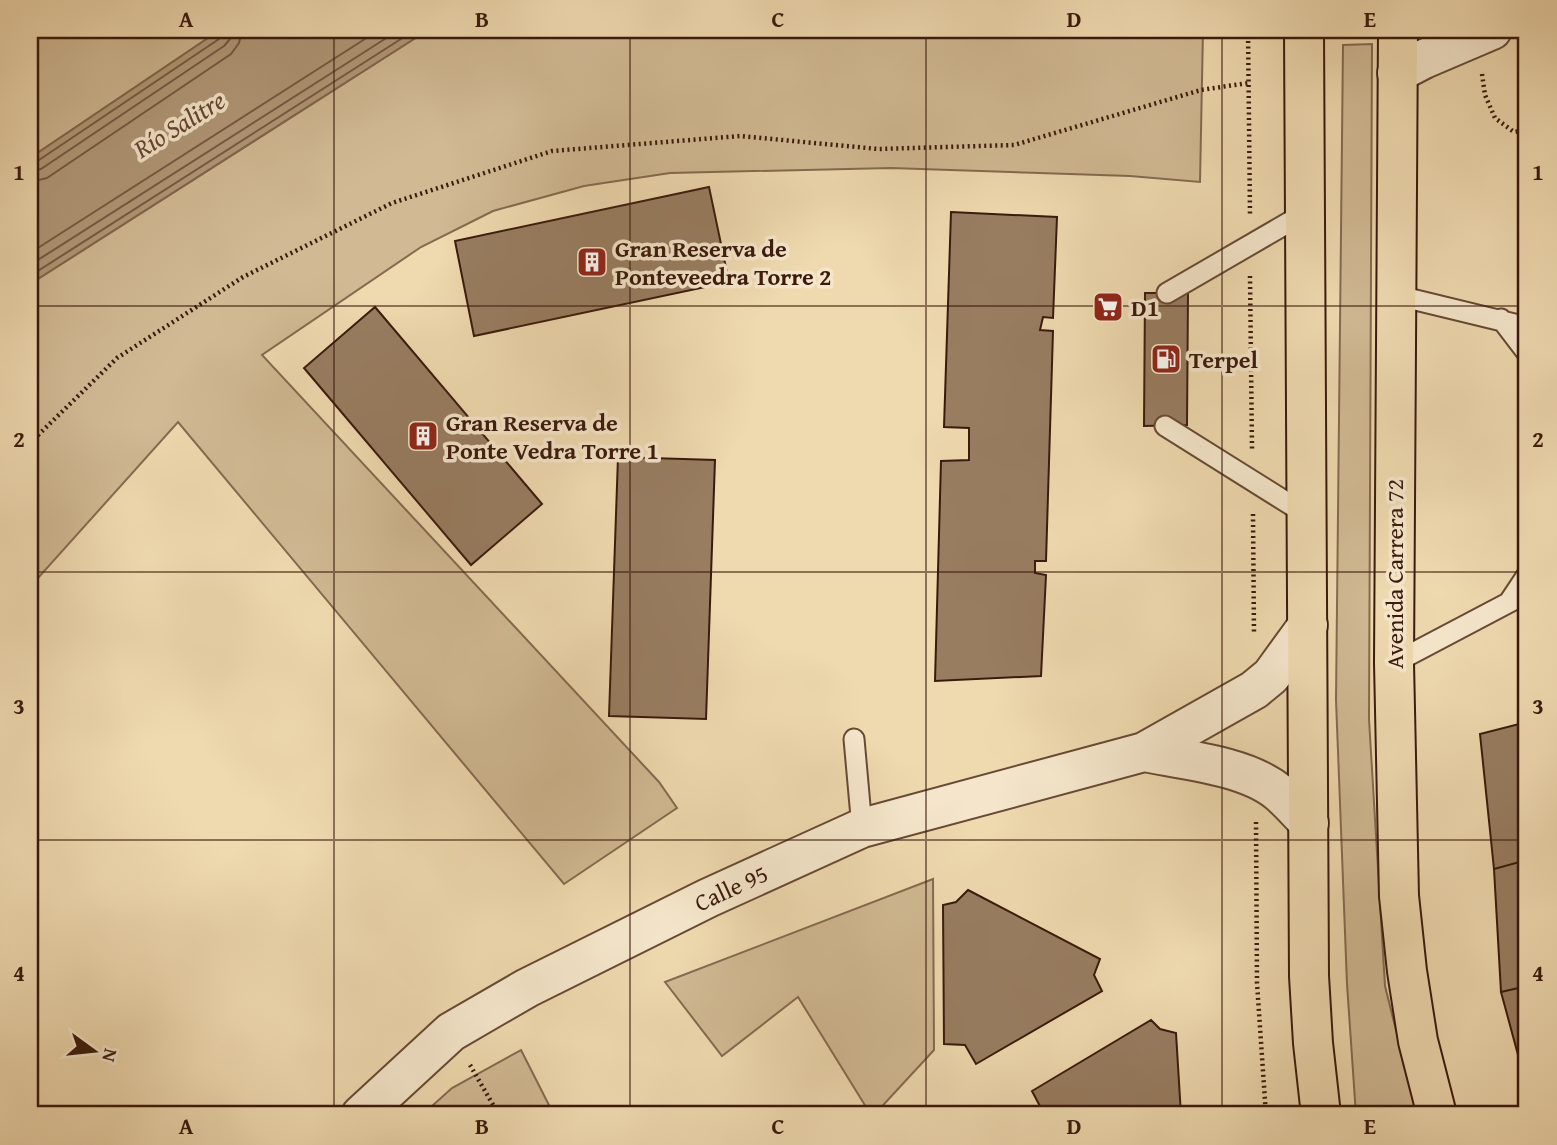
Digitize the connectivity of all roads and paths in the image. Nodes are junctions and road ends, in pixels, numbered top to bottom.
1 (1248, 30) edge
2 (1398, 30) edge
3 (1304, 33) edge
4 (1486, 47) edge
5 (1397, 72) junction
6 (1248, 83) junction
7 (1527, 130) edge
8 (1305, 213) junction
9 (1250, 245) junction
10 (1167, 293) dead end
11 (1395, 295) junction
12 (1501, 320) junction
13 (1527, 327) edge
14 (1527, 353) edge
15 (1165, 426) dead end
16 (30, 443) edge
17 (1252, 480) junction
18 (1307, 514) junction
19 (1527, 575) edge
20 (1527, 593) edge
21 (1508, 603) junction
22 (1308, 625) junction
23 (1254, 646) dead end
24 (1394, 663) junction
25 (854, 740) dead end
26 (1144, 752) junction
27 (1255, 813) dead end
28 (1309, 823) junction
29 (862, 828) junction
30 (451, 1032) junction
31 (361, 1115) edge
32 (499, 1115) edge
33 (1266, 1115) edge
34 (1321, 1115) edge
35 (1437, 1115) edge

1 - 6 path
2 - 5 highway, Avenida Carrera 72
3 - 8 highway
4 - 5 street
4 - 7 path
5 - 11 highway, Avenida Carrera 72
6 - 9 path
6 - 16 path
8 - 9 lane
8 - 18 highway
9 - 10 lane
9 - 17 path
11 - 12 lane
11 - 24 highway, Avenida Carrera 72
12 - 13 lane
12 - 14 lane
15 - 17 lane
17 - 18 lane
17 - 23 path
18 - 22 highway
19 - 21 lane
20 - 21 lane
21 - 24 lane
22 - 26 street, Calle 95
22 - 28 highway
24 - 35 highway, Avenida Carrera 72
25 - 29 lane
26 - 28 street, Calle 95
26 - 29 street, Calle 95
27 - 33 path
28 - 34 highway
29 - 30 street, Calle 95
30 - 31 street, Calle 95
30 - 32 path

